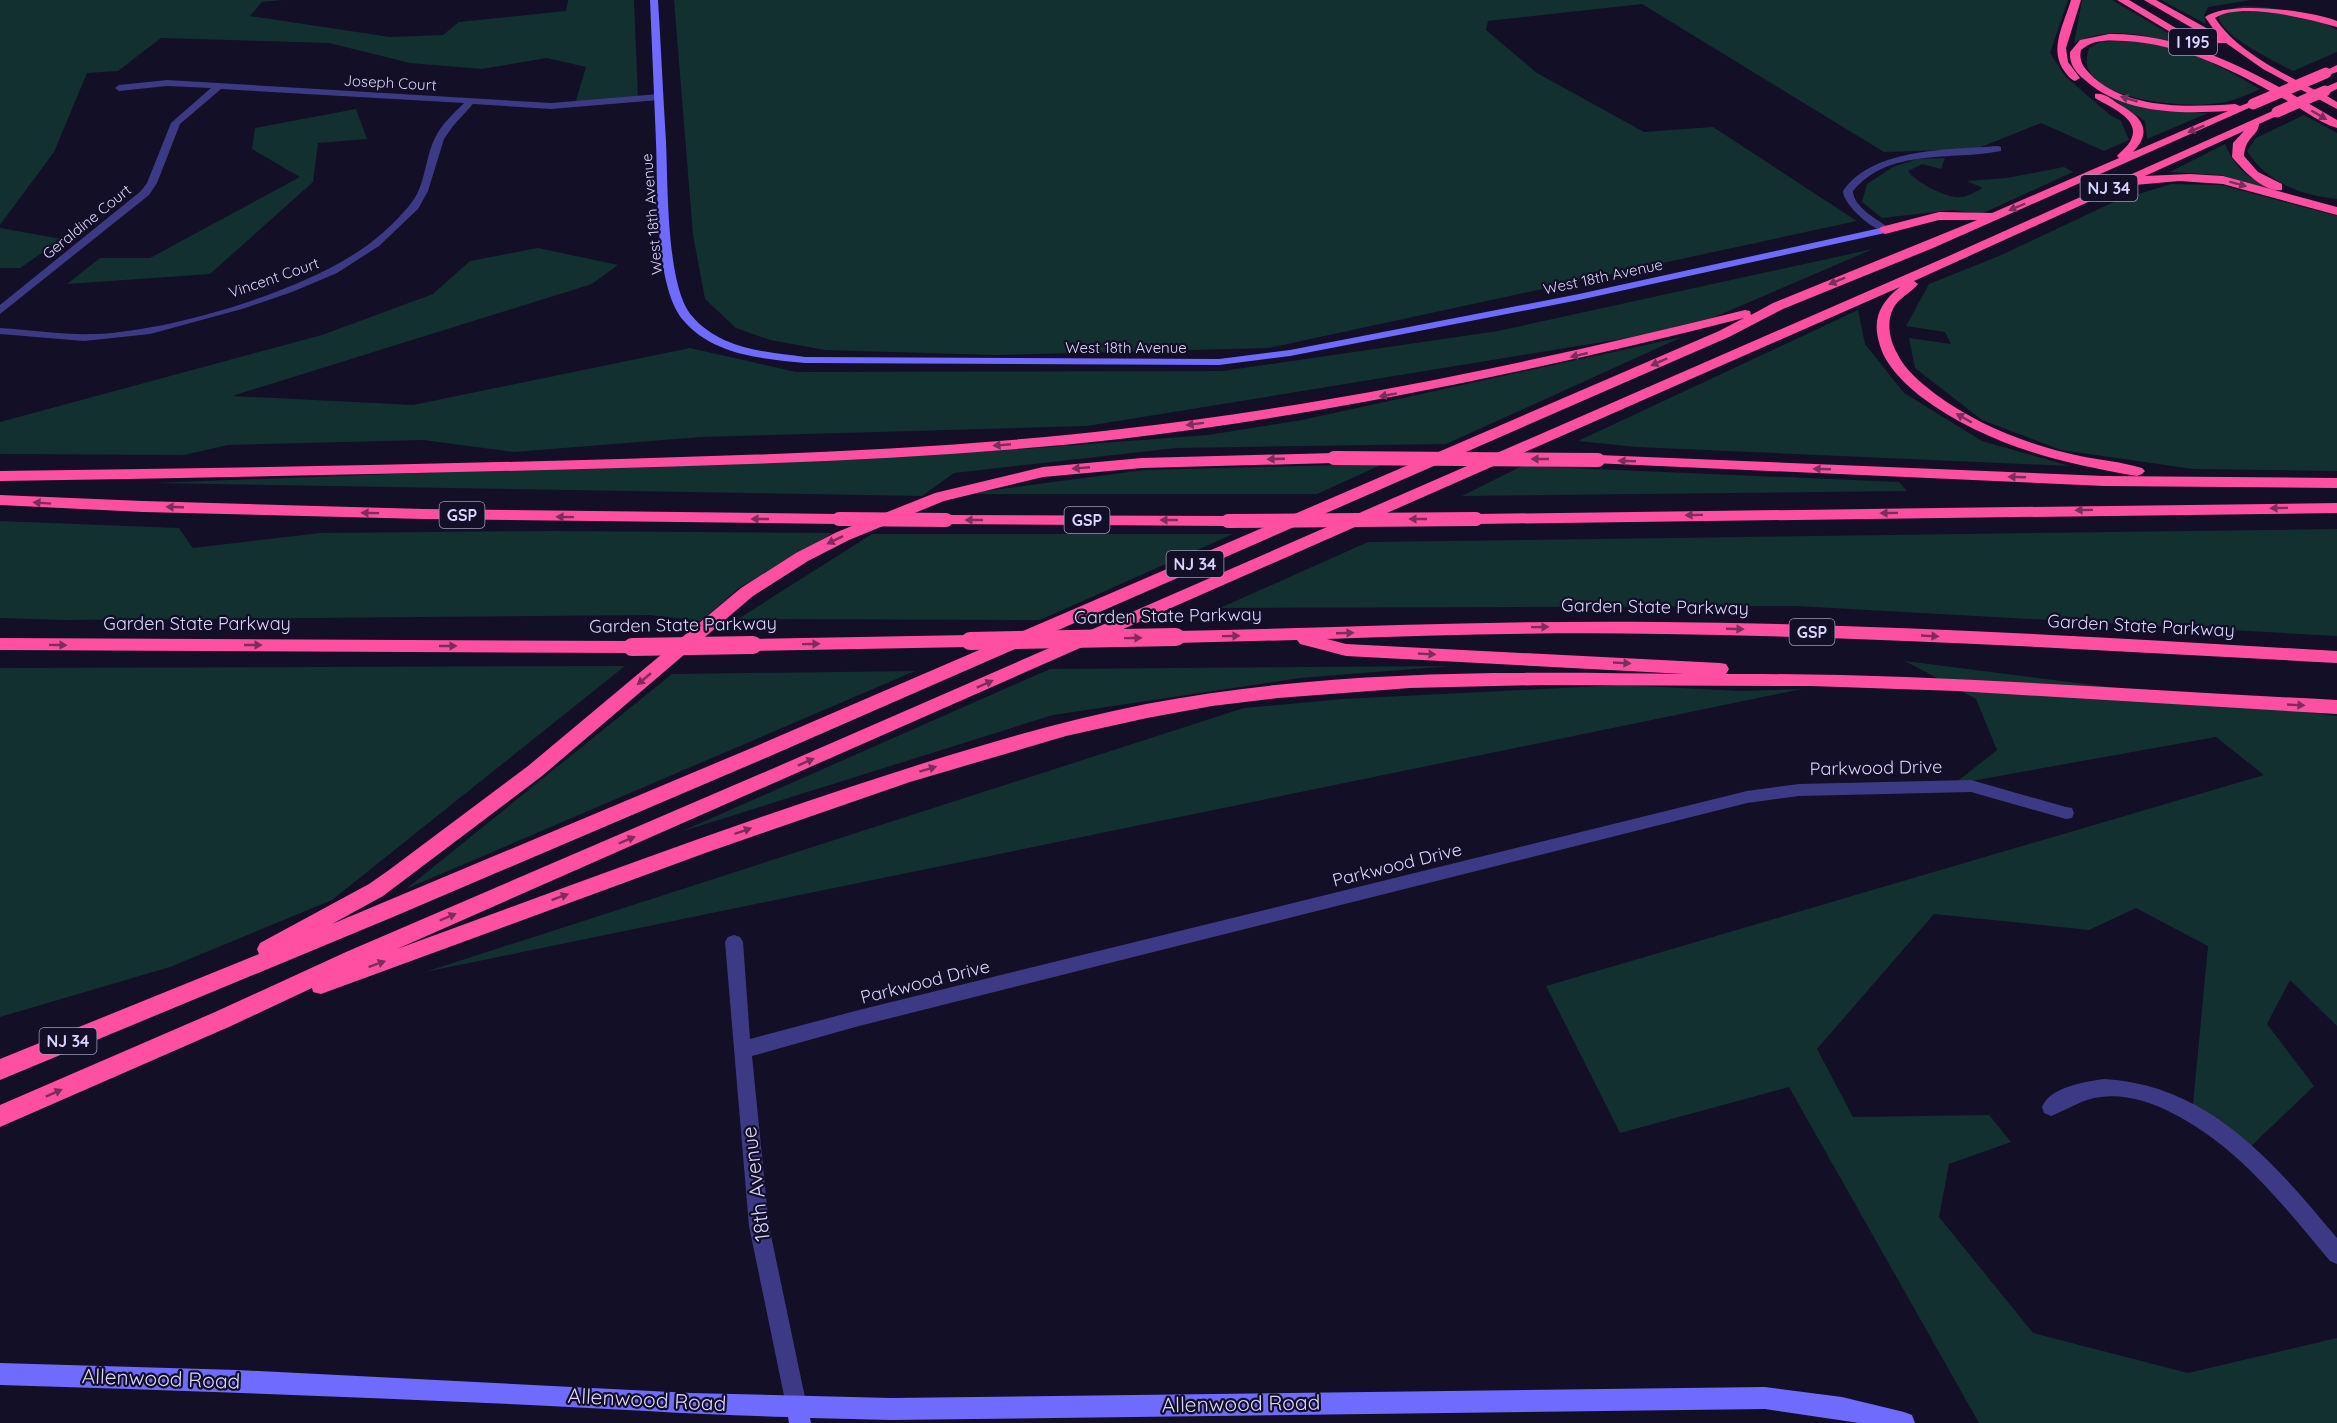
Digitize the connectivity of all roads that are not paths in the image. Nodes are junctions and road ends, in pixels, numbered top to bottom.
1 (654, 0) edge
2 (2076, 0) edge
3 (2122, 0) edge
4 (2149, 0) edge
5 (2268, 0) edge
6 (2337, 14) edge
7 (2337, 24) edge
8 (2265, 66) junction
9 (2337, 68) edge
10 (2265, 83) junction
11 (218, 87) junction
12 (2333, 87) edge
13 (119, 88) dead end
14 (659, 97) junction
15 (471, 101) junction
16 (2251, 105) junction
17 (2337, 106) edge
18 (2263, 118) junction
19 (2337, 125) edge
20 (1998, 149) dead end
21 (2115, 162) junction
22 (2118, 184) junction
23 (2337, 204) edge
24 (2337, 210) edge
25 (1993, 216) junction
26 (1885, 230) junction
27 (1897, 256) junction
28 (1955, 258) junction
29 (1779, 306) junction
30 (0, 311) edge
31 (0, 331) edge
32 (0, 476) edge
33 (2201, 481) junction
34 (2337, 483) edge
35 (0, 500) edge
36 (2337, 508) edge
37 (1287, 635) junction
38 (0, 644) edge
39 (2337, 657) edge
40 (1830, 680) junction
41 (2337, 707) edge
42 (2066, 813) dead end
43 (734, 942) dead end
44 (136, 1013) junction
45 (223, 1019) junction
46 (742, 1050) junction
47 (0, 1070) edge
48 (2051, 1107) dead end
49 (0, 1116) edge
50 (2337, 1254) edge
51 (0, 1374) edge
52 (798, 1415) edge
53 (1904, 1423) edge

1 - 14 street, West 18th Avenue
2 - 21 highway
3 - 10 highway, I 195
4 - 8 highway, I 195
5 - 6 highway
7 - 8 highway
8 - 17 highway
9 - 16 highway, NJ 34, bridge
16 -> 10 highway
10 -> 19 highway
11 - 13 street, Joseph Court
11 - 15 street, Joseph Court
11 - 30 street, Geraldine Court
12 - 18 highway, NJ 34, bridge
14 - 15 street, Joseph Court
14 - 26 street, West 18th Avenue
15 - 31 street, Vincent Court
16 -> 21 highway, NJ 34
18 - 22 highway, NJ 34
18 - 23 highway
20 - 26 street
21 -> 25 highway, NJ 34
22 -> 24 highway
22 - 28 highway, NJ 34
25 - 26 highway
25 - 27 highway, NJ 34
26 - 27 highway
27 -> 29 highway, NJ 34
33 -> 28 highway
45 -> 28 highway, NJ 34
29 -> 32 highway
29 -> 44 highway, NJ 34
33 - 34 highway
33 -> 44 highway, bridge
36 -> 35 highway, GSP, bridge
38 -> 37 highway, Garden State Parkway / GSP, bridge
37 -> 39 highway, Garden State Parkway / GSP
37 -> 40 highway
40 -> 41 highway
45 -> 40 highway
42 - 46 street, Parkwood Drive
43 - 46 street, 18th Avenue
44 - 47 highway, NJ 34
49 -> 45 highway
46 - 52 street, 18th Avenue
48 - 50 street
51 - 52 street, Allenwood Road
52 - 53 street, Allenwood Road

